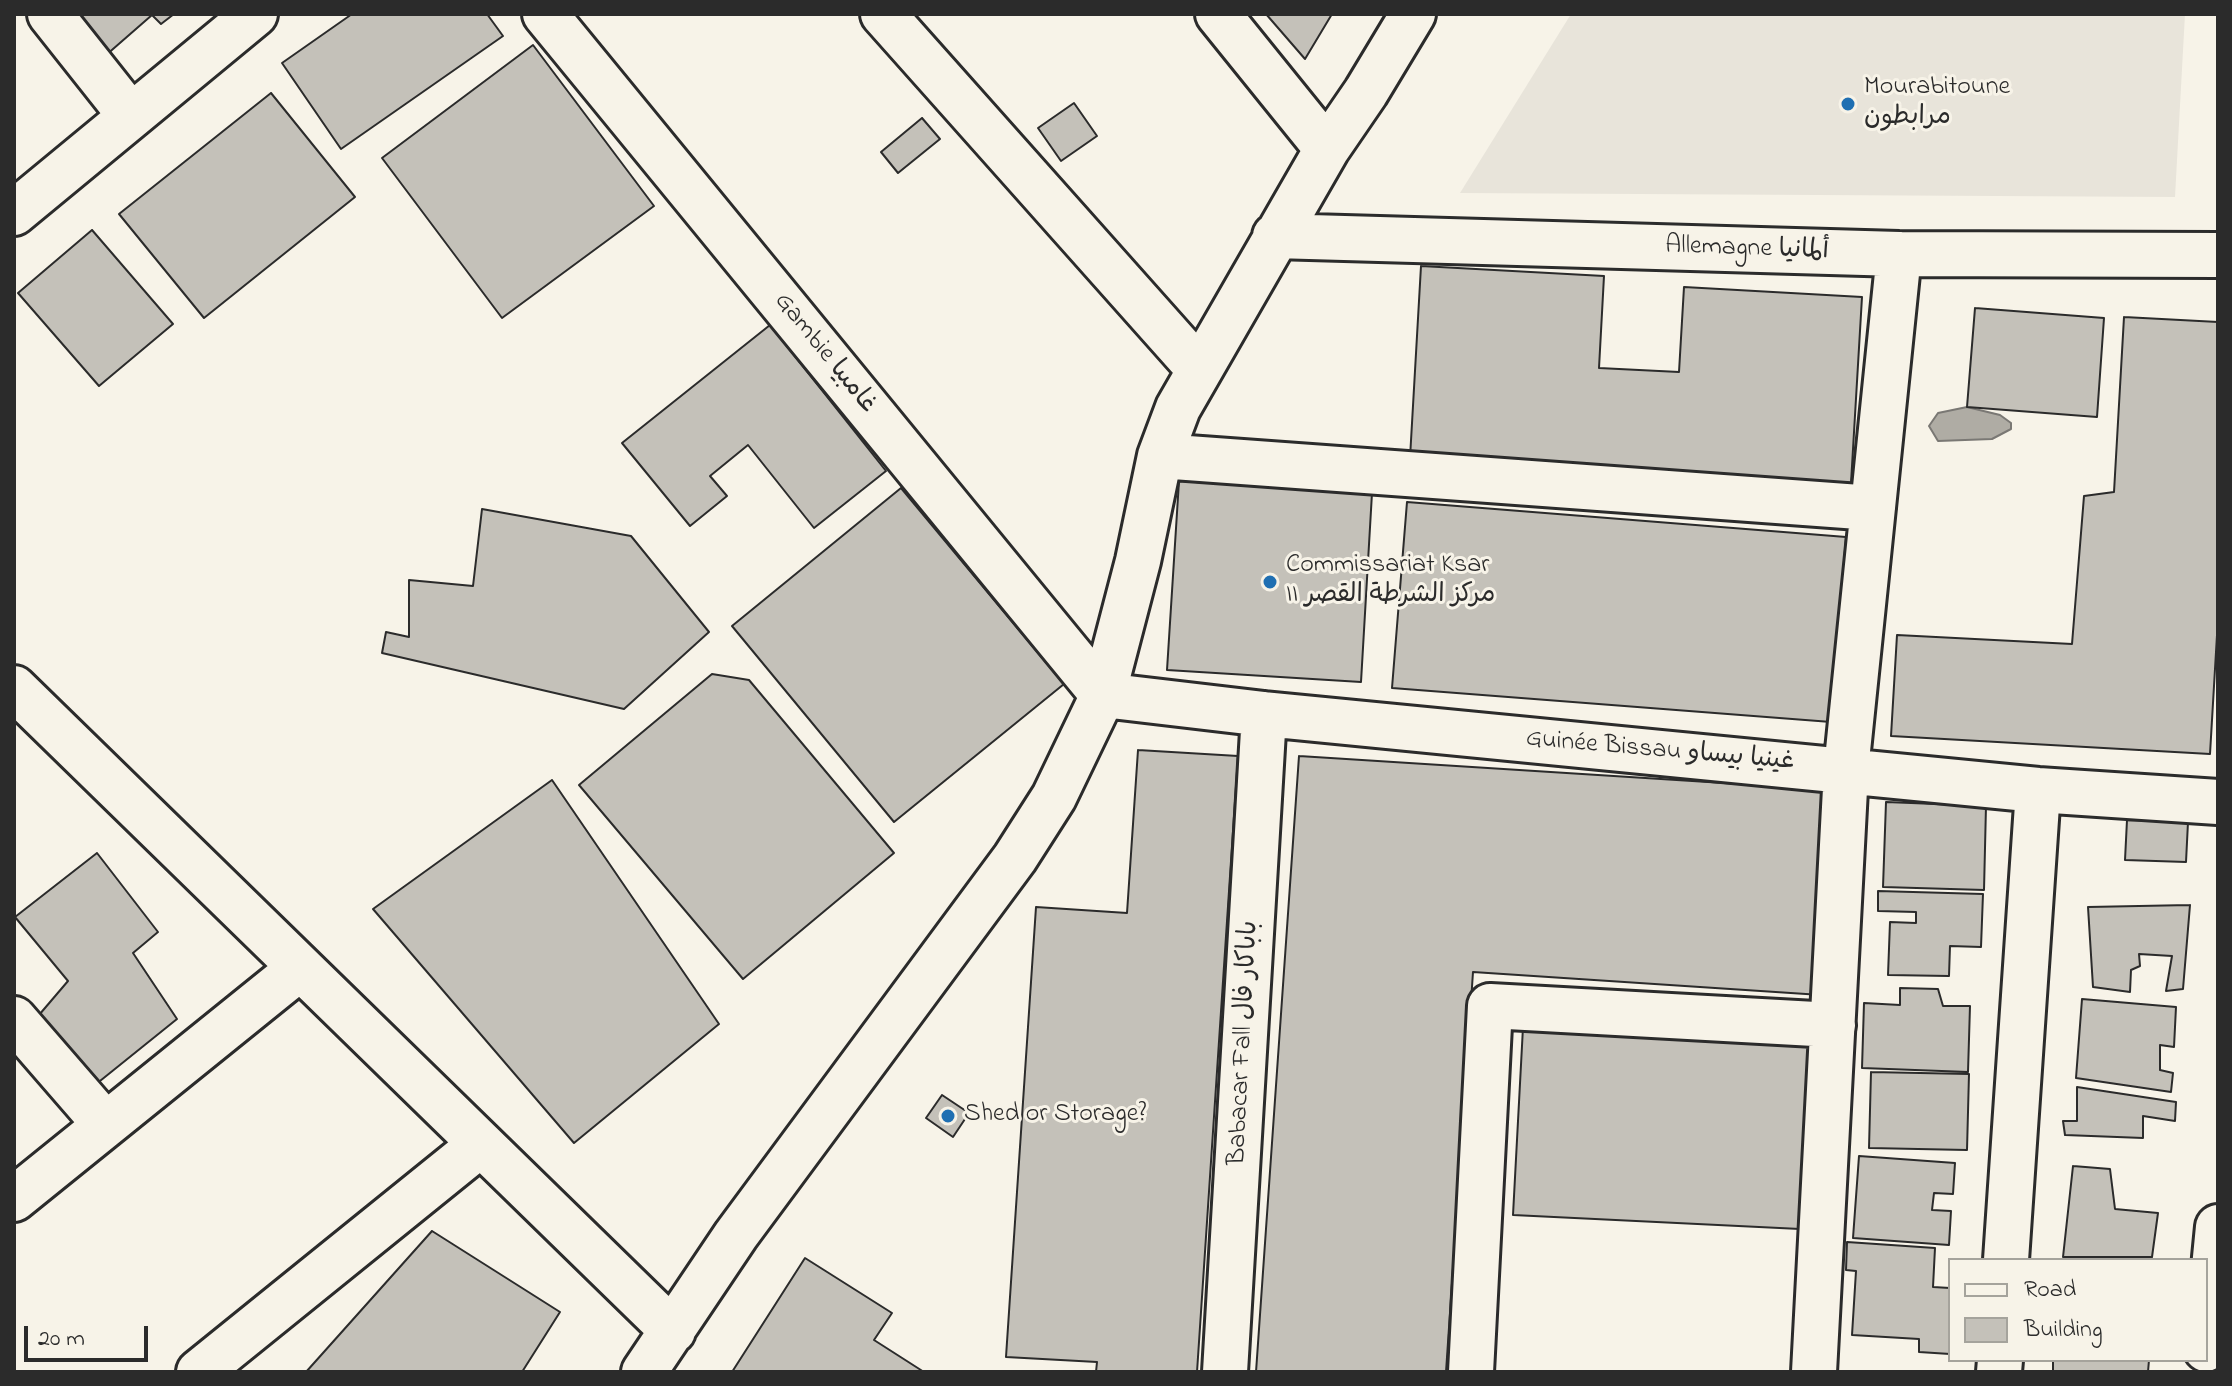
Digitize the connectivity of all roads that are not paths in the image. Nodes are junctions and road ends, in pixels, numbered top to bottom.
1 (50, 14) edge
2 (255, 14) edge
3 (545, 14) edge
4 (883, 14) edge
5 (1218, 14) edge
6 (1413, 14) edge
7 (130, 115) junction
8 (1327, 149) junction
9 (14, 213) edge
10 (1275, 236) junction
11 (1899, 254) junction
12 (2218, 255) edge
13 (1199, 369) junction
14 (1160, 456) junction
15 (1873, 508) junction
16 (14, 688) edge
17 (1103, 695) junction
18 (1264, 714) junction
19 (1846, 770) junction
20 (2038, 790) junction
21 (2218, 802) edge
22 (300, 968) junction
23 (14, 1019) edge
24 (1833, 1025) junction
25 (105, 1124) junction
26 (481, 1144) junction
27 (14, 1199) edge
28 (2218, 1227) edge
29 (2006, 1258) edge
30 (2208, 1290) edge
31 (673, 1331) junction
32 (199, 1372) edge
33 (644, 1372) edge
34 (1225, 1372) edge
35 (1471, 1372) edge
36 (1814, 1372) edge

1 - 7 street
2 - 7 street
3 - 17 street, Gambie غامبيا
4 - 13 street
5 - 8 street
6 - 8 street
7 - 9 street
8 - 10 street
10 - 11 street, Allemagne ألمانيا
10 - 13 street
11 - 12 street, Allemagne ألمانيا
11 - 15 street
13 - 14 street
14 - 15 street
14 - 17 street
15 - 19 street
16 - 22 street
17 - 18 street, Guinée Bissau غينيا بيساو
17 - 31 street
18 - 19 street, Guinée Bissau غينيا بيساو
18 - 34 street, Babacar Fall باباكار فال
19 - 20 street, Guinée Bissau غينيا بيساو
19 - 24 street
20 - 21 street, Guinée Bissau غينيا بيساو
20 - 29 street
22 - 25 street
22 - 26 street
23 - 25 street
24 - 35 street
24 - 36 street
25 - 27 street
26 - 31 street
26 - 32 street
28 - 30 street
31 - 33 street

